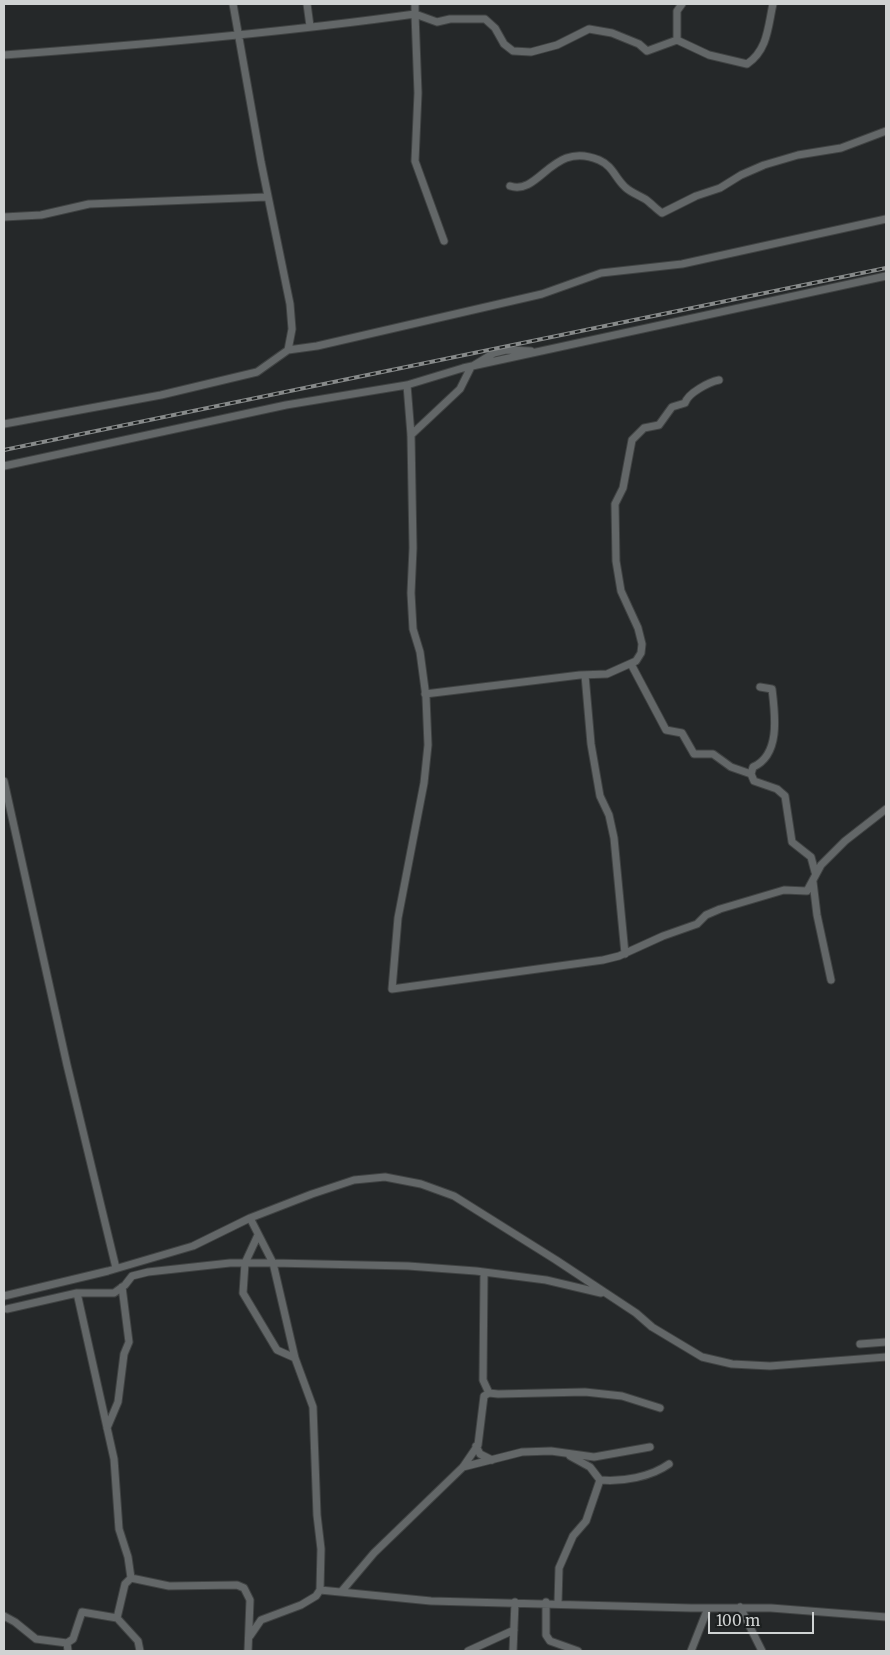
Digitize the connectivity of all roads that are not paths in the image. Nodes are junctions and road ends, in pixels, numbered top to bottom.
1 (233, 4) edge
2 (307, 4) edge
3 (415, 4) edge
4 (682, 4) edge
5 (773, 4) edge
6 (415, 14) junction
7 (310, 26) junction
8 (238, 34) junction
9 (677, 40) junction
10 (4, 55) edge
11 (886, 131) edge
12 (510, 186) dead end
13 (267, 196) junction
14 (4, 217) edge
15 (886, 219) edge
16 (444, 241) dead end
17 (886, 276) edge
18 (288, 350) junction
19 (471, 366) junction
20 (719, 380) dead end
21 (407, 385) junction
22 (4, 424) edge
23 (411, 435) junction
24 (4, 466) edge
25 (631, 664) junction
26 (585, 675) junction
27 (760, 687) dead end
28 (425, 694) junction
29 (751, 774) junction
30 (4, 781) edge
31 (886, 810) edge
32 (815, 872) junction
33 (813, 880) junction
34 (625, 954) junction
35 (831, 980) dead end
36 (250, 1218) junction
37 (258, 1235) junction
38 (245, 1263) junction
39 (273, 1263) junction
40 (116, 1268) junction
41 (484, 1272) junction
42 (122, 1287) junction
43 (77, 1293) junction
44 (605, 1294) junction
45 (4, 1296) edge
46 (7, 1309) dead end
47 (886, 1342) edge
48 (860, 1344) dead end
49 (886, 1357) edge
50 (296, 1358) junction
51 (489, 1393) junction
52 (660, 1408) dead end
53 (107, 1429) junction
54 (476, 1446) junction
55 (650, 1447) dead end
56 (566, 1454) junction
57 (493, 1460) junction
58 (669, 1464) dead end
59 (463, 1467) junction
60 (600, 1480) junction
61 (131, 1578) junction
62 (320, 1590) junction
63 (341, 1592) junction
64 (515, 1602) junction
65 (546, 1602) junction
66 (558, 1603) junction
67 (740, 1607) junction
68 (708, 1608) junction
69 (4, 1616) edge
70 (886, 1617) edge
71 (117, 1618) junction
72 (514, 1630) junction
73 (250, 1636) junction
74 (550, 1641) junction
75 (68, 1647) edge
76 (140, 1651) edge
77 (248, 1651) edge
78 (468, 1651) edge
79 (513, 1651) edge
80 (550, 1651) edge
81 (578, 1651) edge
82 (691, 1651) edge
83 (762, 1651) edge

1 - 8 street
2 - 7 street
3 - 6 street
4 - 9 street
5 - 9 street
6 - 7 street
6 - 9 street
6 - 16 street
7 - 8 street
8 - 10 street
8 - 13 street
11 - 12 street
13 - 14 street
13 - 18 street
15 - 18 street
17 - 19 street
18 - 22 street
19 - 21 street
19 - 23 street
20 - 25 street
21 - 23 street
21 - 24 street
23 - 28 street
25 - 26 street
25 - 29 street
26 - 28 street
26 - 34 street
27 - 29 street
28 - 34 street
29 - 32 street
30 - 40 street
31 - 32 street
32 - 33 street
33 - 34 street
33 - 35 street
36 - 37 street
36 - 40 street
36 - 44 street
37 - 38 street
37 - 39 street
38 - 39 street
38 - 42 street
38 - 50 street
39 - 41 street
39 - 50 street
40 - 45 street
41 - 44 street
41 - 51 street
42 - 43 street
42 - 53 street
43 - 46 street
43 - 53 street
44 - 49 street
47 - 48 street
50 - 62 street
51 - 52 street
51 - 54 street
53 - 61 street
54 - 57 street
54 - 59 street
55 - 56 street
56 - 57 street
56 - 60 street
57 - 59 street
58 - 60 street
59 - 63 street
60 - 66 street
61 - 71 street
61 - 73 street
62 - 63 street
62 - 73 street
63 - 64 street
64 - 65 street
64 - 72 street
65 - 66 street
65 - 74 street
66 - 68 street
67 - 68 street
67 - 70 street
67 - 83 street
68 - 82 street
69 - 75 street
71 - 75 street
71 - 76 street
72 - 78 street
72 - 79 street
73 - 77 street
74 - 80 street
74 - 81 street

